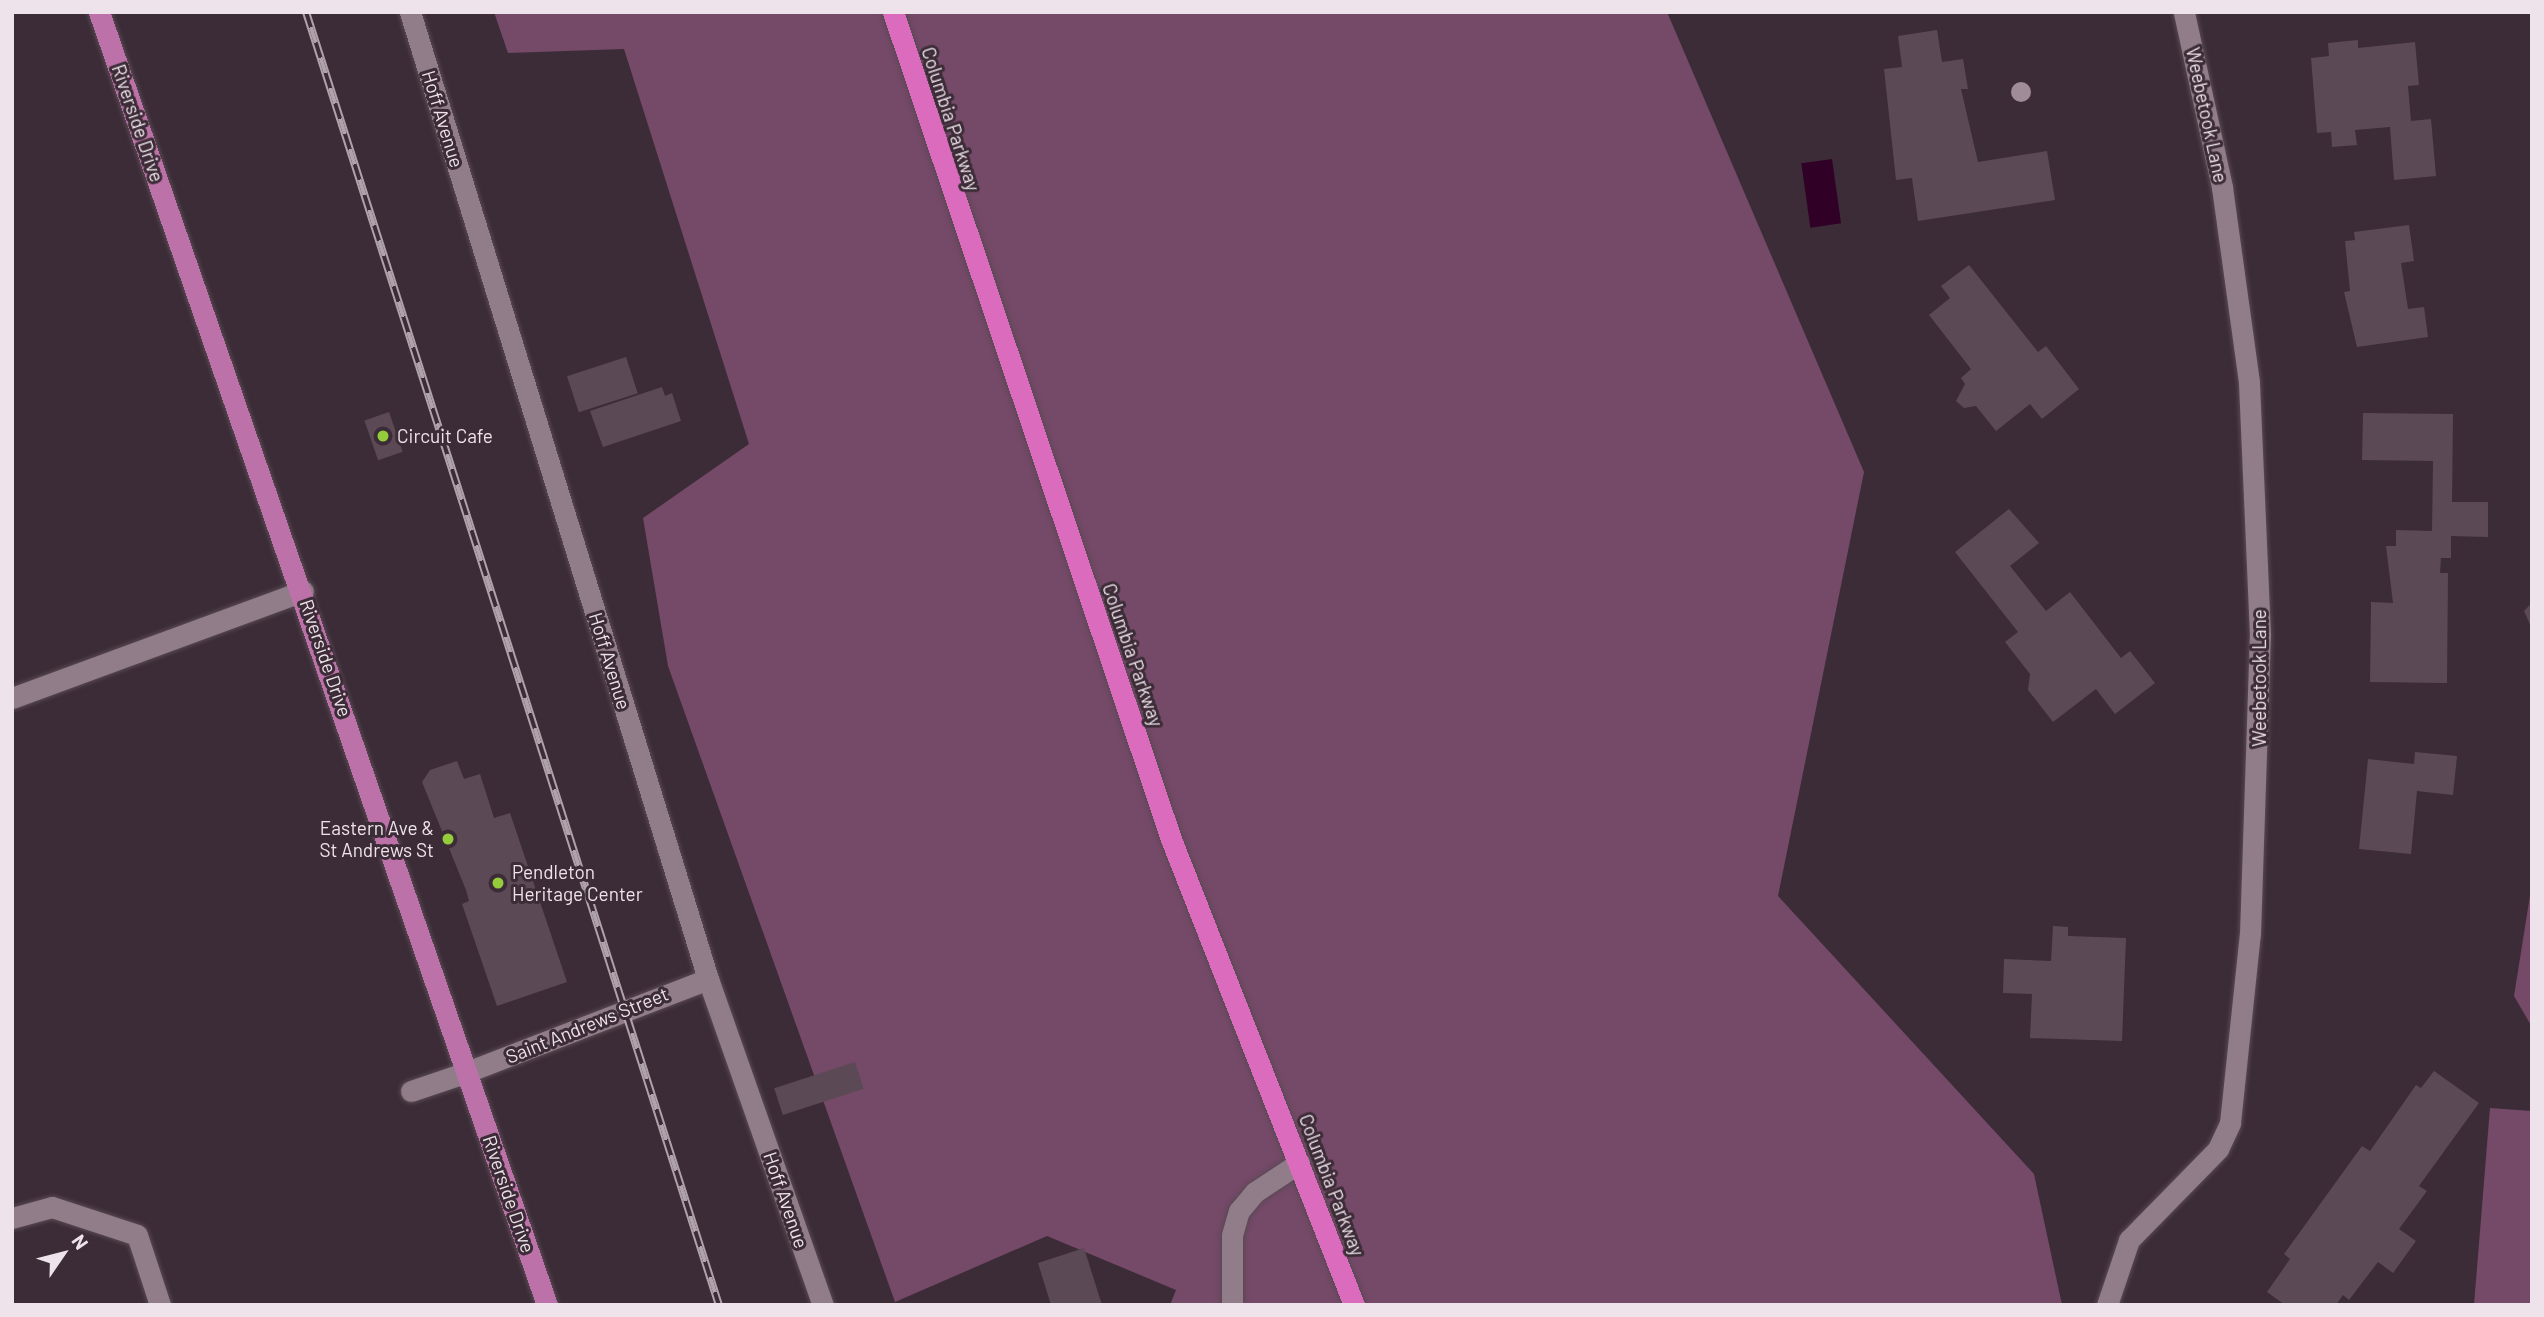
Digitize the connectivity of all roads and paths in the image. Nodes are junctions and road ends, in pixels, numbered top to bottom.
1 (99, 12) edge
2 (410, 12) edge
3 (893, 12) edge
4 (2184, 12) edge
5 (303, 591) junction
6 (12, 698) edge
7 (708, 979) junction
8 (467, 1072) junction
9 (411, 1091) dead end
10 (1299, 1163) junction
11 (12, 1219) edge
12 (160, 1305) edge
13 (547, 1305) edge
14 (823, 1305) edge
15 (1231, 1305) edge
16 (1354, 1305) edge
17 (2107, 1305) edge

1 - 5 main road, Riverside Drive
2 - 7 street, Hoff Avenue
3 - 10 highway, Columbia Parkway
4 - 17 street, Weebetook Lane
5 - 6 street
5 - 8 main road, Riverside Drive
7 - 8 street, Saint Andrews Street
7 - 14 street, Hoff Avenue
8 - 9 street, Saint Andrews Street
8 - 13 main road, Riverside Drive
10 - 15 street
10 - 16 highway, Columbia Parkway
11 - 12 street

